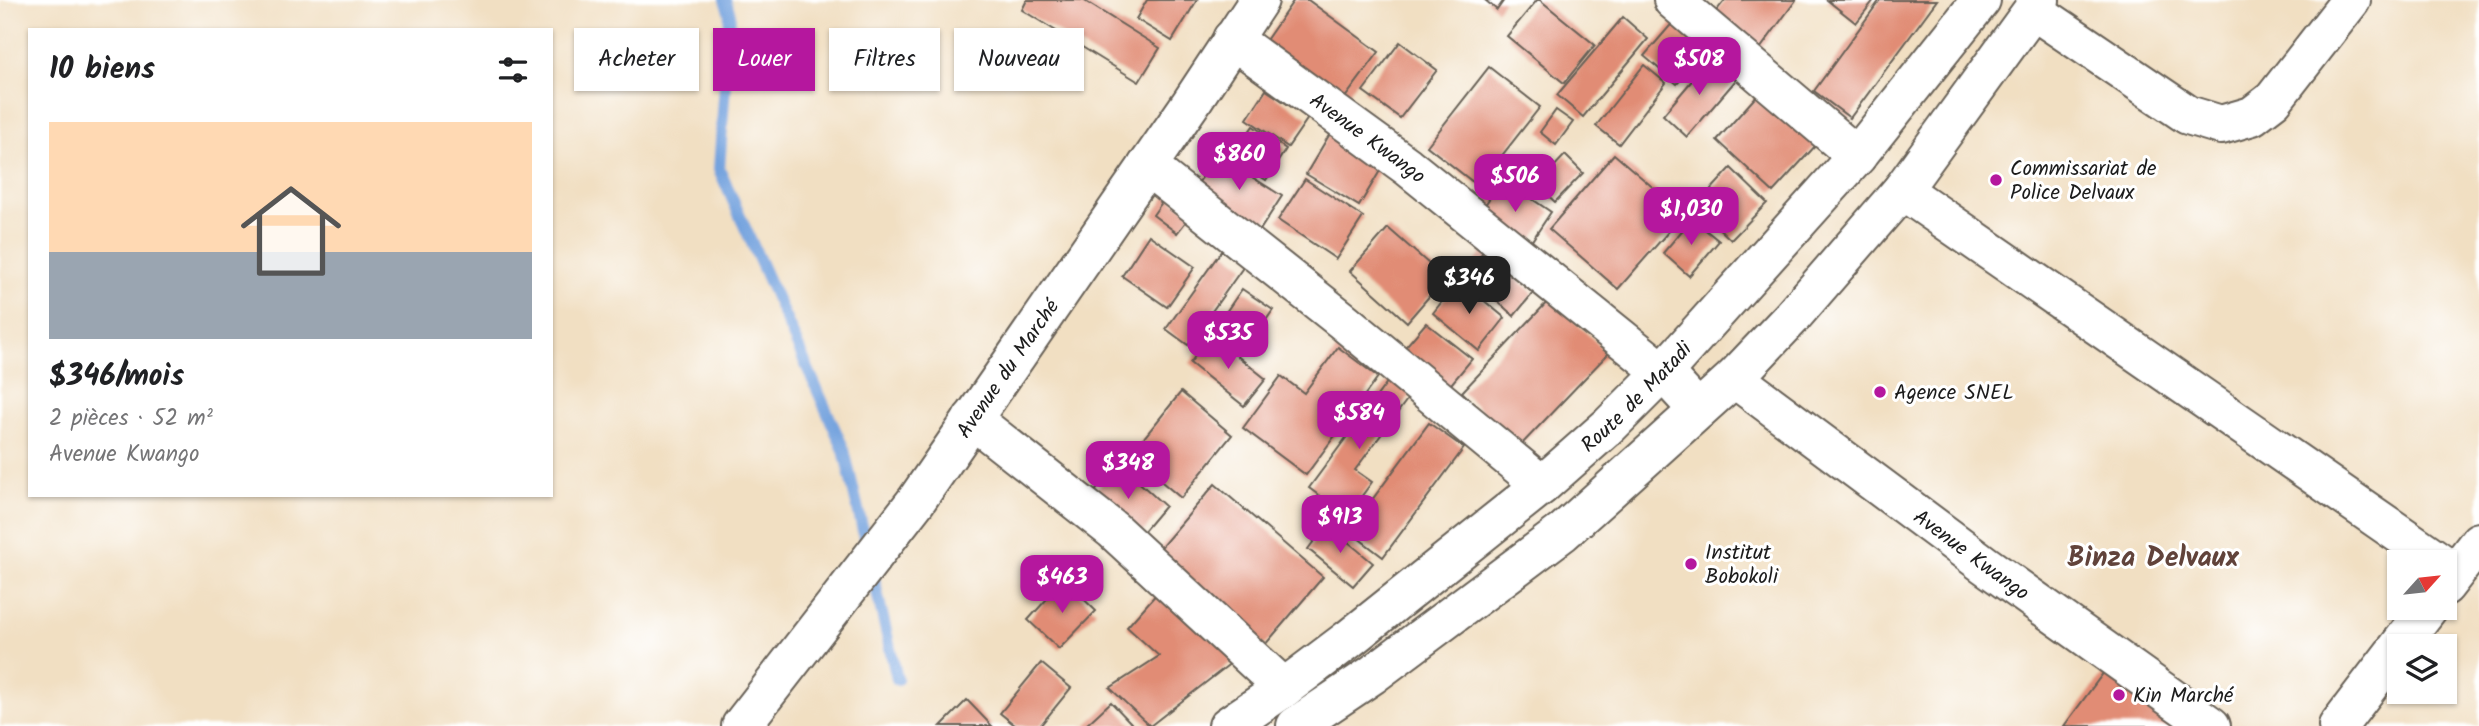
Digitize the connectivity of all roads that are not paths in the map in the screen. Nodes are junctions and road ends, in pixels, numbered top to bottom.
1 (1259, 0) edge
2 (1672, 0) edge
3 (1981, 0) edge
4 (2351, 0) edge
5 (2037, 5) edge
6 (1232, 40) junction
7 (1857, 156) junction
8 (1147, 166) junction
9 (1902, 190) junction
10 (1663, 372) junction
11 (1734, 378) junction
12 (1698, 410) junction
13 (972, 419) junction
14 (1542, 485) junction
15 (2479, 542) edge
16 (2416, 550) edge
17 (2457, 571) edge
18 (2419, 620) edge
19 (1349, 639) junction
20 (1372, 675) junction
21 (1284, 688) junction
22 (741, 726) edge
23 (1228, 726) edge
24 (1296, 726) edge
25 (2211, 726) edge
26 (2338, 726) edge

1 - 6 street, Avenue du Marché
2 - 7 street
3 - 7 street, Route de Matadi
4 - 5 street
5 - 9 street
6 - 8 street, Avenue du Marché
6 - 10 street, Avenue Kwango
7 - 10 street, Route de Matadi
8 - 13 street, Avenue du Marché
8 - 14 street
9 - 11 street
9 - 16 street
10 - 12 street, Avenue Kwango
10 - 14 street, Route de Matadi
11 - 12 street
11 - 25 street, Avenue Kwango
12 - 20 street
13 - 21 street
13 - 22 street, Avenue du Marché
14 - 19 street, Route de Matadi
15 - 17 street
18 - 26 street
19 - 20 street
19 - 21 street, Route de Matadi
20 - 24 street
21 - 23 street, Route de Matadi

